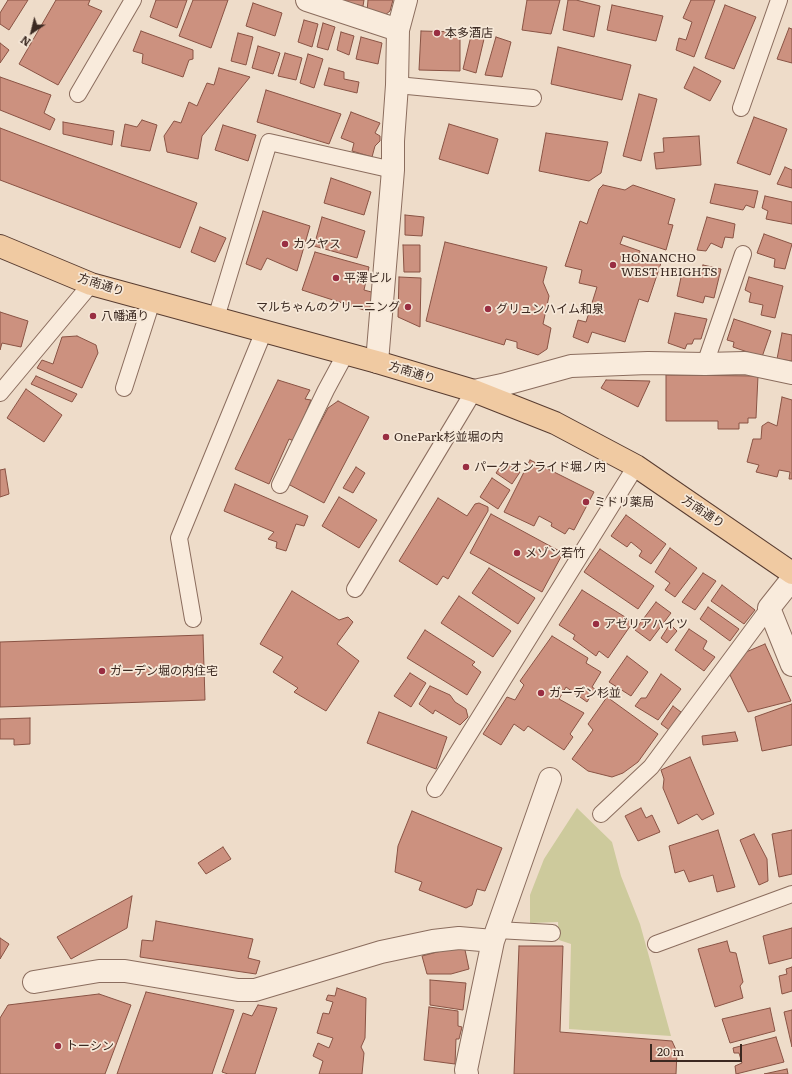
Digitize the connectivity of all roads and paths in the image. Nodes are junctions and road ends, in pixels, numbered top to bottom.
1 (133, 0) edge
2 (307, 0) edge
3 (406, 0) edge
4 (779, 0) edge
5 (398, 30) junction
6 (396, 85) junction
7 (78, 94) dead end
8 (533, 98) dead end
9 (741, 108) dead end
10 (393, 170) junction
11 (0, 246) edge
12 (743, 254) dead end
13 (92, 284) junction
14 (152, 301) junction
15 (216, 318) junction
16 (264, 331) junction
17 (346, 353) junction
18 (377, 362) junction
19 (705, 364) junction
20 (792, 373) edge
21 (124, 388) dead end
22 (474, 391) junction
23 (0, 393) edge
24 (636, 466) junction
25 (280, 485) dead end
26 (792, 572) edge
27 (792, 580) edge
28 (355, 589) dead end
29 (769, 608) junction
30 (194, 619) dead end
31 (792, 665) edge
32 (550, 779) dead end
33 (435, 789) dead end
34 (601, 814) dead end
35 (792, 894) edge
36 (552, 933) dead end
37 (495, 935) junction
38 (656, 944) dead end
39 (34, 982) dead end
40 (467, 1074) edge

1 - 7 lane
2 - 5 street
3 - 5 street
4 - 9 lane
5 - 6 street
6 - 8 lane
6 - 10 street
10 - 15 lane
10 - 18 street
11 - 13 main road, 方南通り
12 - 19 lane
13 - 14 main road, 方南通り
13 - 23 lane
14 - 15 main road, 方南通り
14 - 21 lane
15 - 16 main road, 方南通り
16 - 17 main road, 方南通り
16 - 30 lane
17 - 18 main road, 方南通り
17 - 25 lane
18 - 22 main road, 方南通り
19 - 20 street
19 - 22 street
22 - 24 main road, 方南通り
22 - 28 lane
24 - 26 main road, 方南通り
24 - 33 lane
27 - 29 street
29 - 31 street
29 - 34 lane
32 - 37 street
35 - 38 lane
36 - 37 lane
37 - 39 street
37 - 40 street

